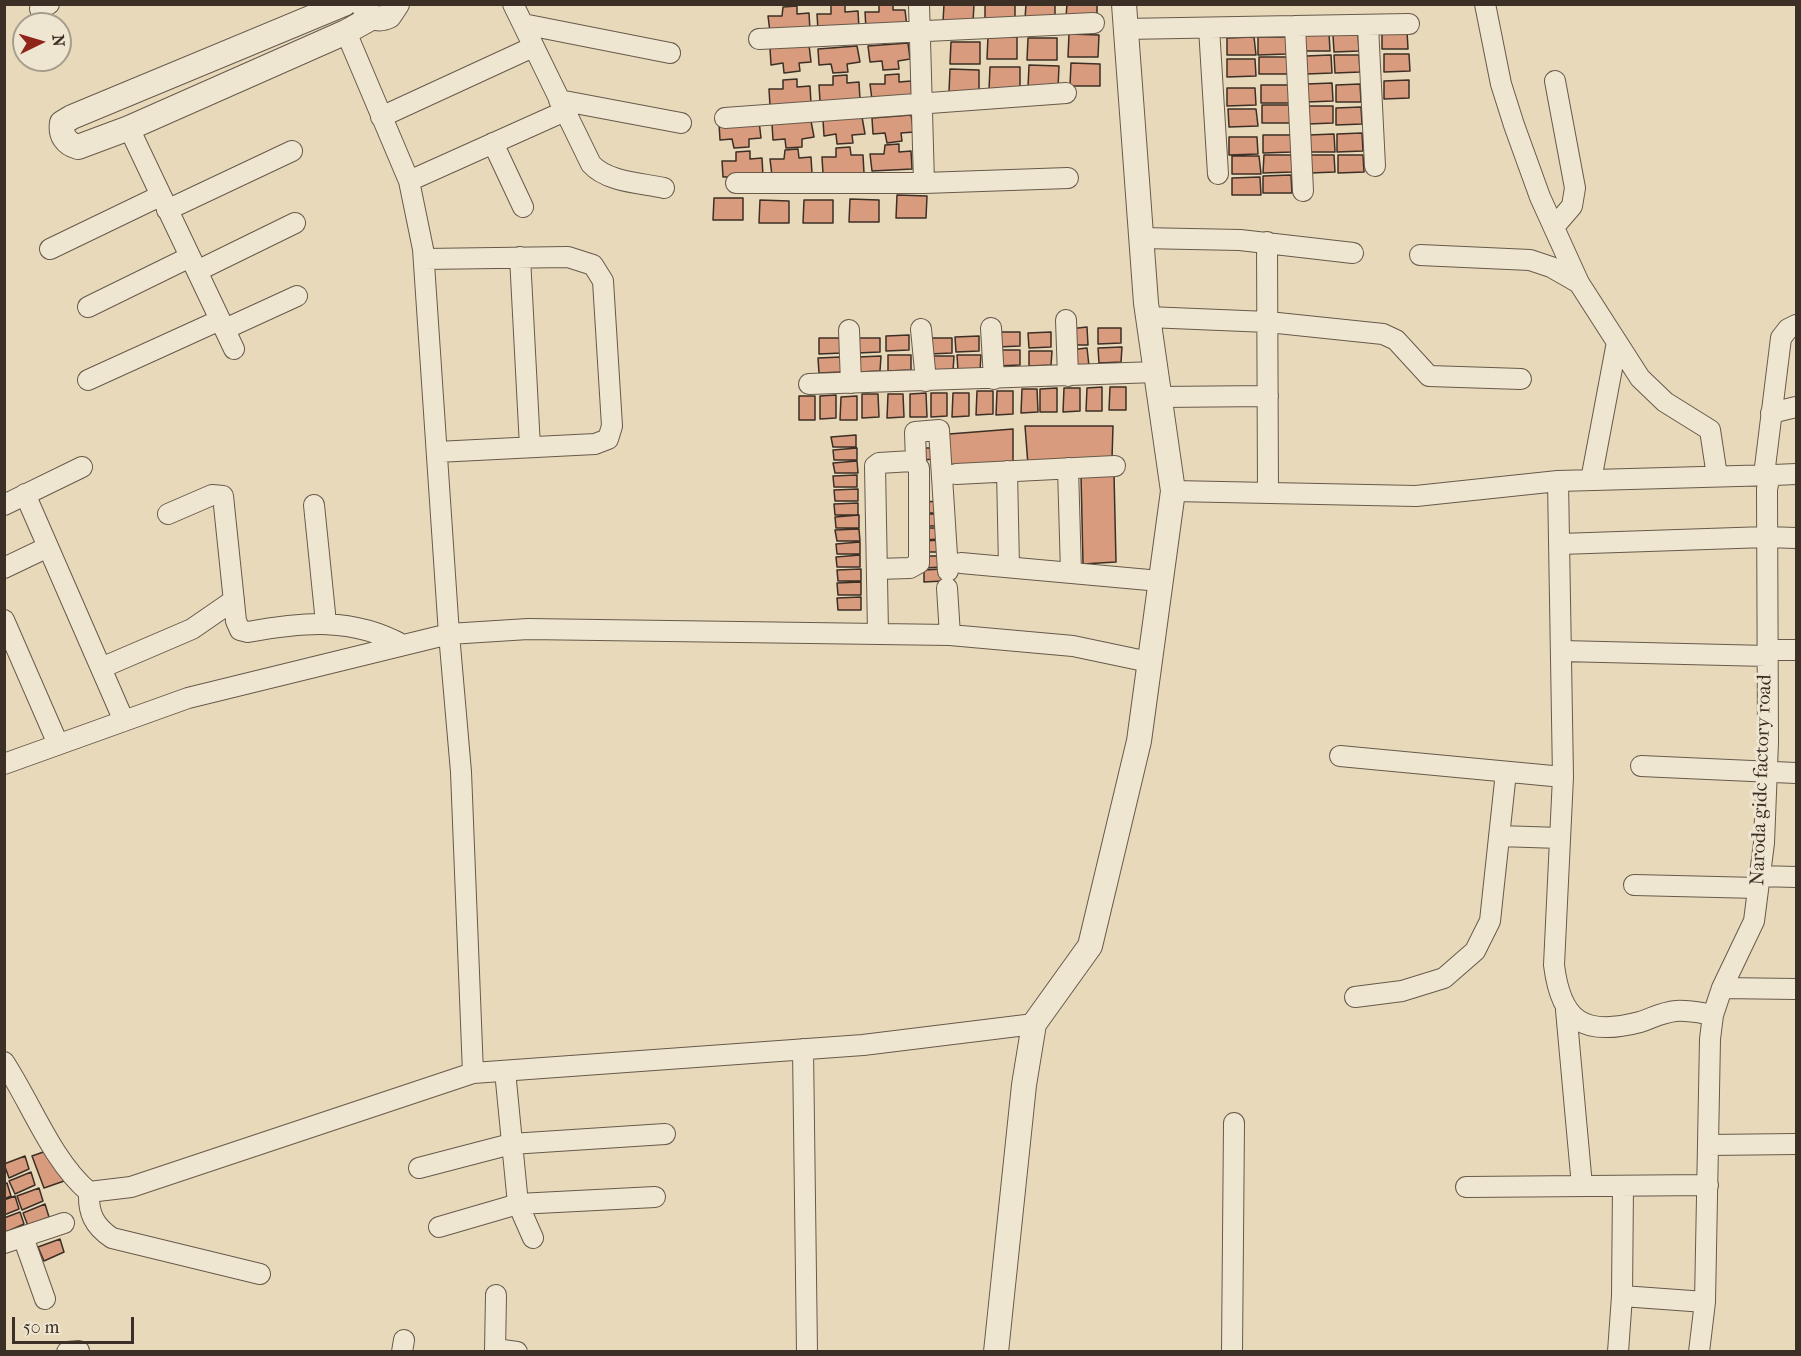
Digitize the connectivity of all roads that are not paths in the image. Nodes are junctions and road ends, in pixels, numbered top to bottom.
1 (344, 4) edge
2 (397, 4) edge
3 (513, 4) edge
4 (919, 4) edge
5 (1124, 4) edge
6 (1485, 4) edge
7 (368, 11) edge
8 (1094, 23) dead end
9 (523, 24) junction
10 (1409, 24) dead end
11 (1295, 26) junction
12 (1368, 26) junction
13 (1209, 28) junction
14 (1124, 29) junction
15 (346, 32) junction
16 (919, 32) junction
17 (759, 39) dead end
18 (534, 47) junction
19 (670, 53) dead end
20 (1555, 81) dead end
21 (1066, 93) dead end
22 (921, 103) junction
23 (562, 105) junction
24 (381, 117) junction
25 (725, 117) dead end
26 (681, 123) dead end
27 (129, 128) junction
28 (492, 143) junction
29 (292, 151) dead end
30 (1375, 166) dead end
31 (1218, 174) dead end
32 (1068, 178) dead end
33 (409, 181) junction
34 (736, 183) dead end
35 (924, 183) junction
36 (663, 188) dead end
37 (1303, 191) dead end
38 (164, 203) junction
39 (523, 207) dead end
40 (295, 222) dead end
41 (1554, 227) junction
42 (1141, 238) junction
43 (1267, 242) junction
44 (50, 249) dead end
45 (1353, 253) dead end
46 (1420, 255) dead end
47 (520, 257) junction
48 (424, 259) junction
49 (193, 264) junction
50 (1579, 283) junction
51 (297, 296) dead end
52 (88, 307) dead end
53 (1148, 317) junction
54 (1066, 320) dead end
55 (1268, 321) junction
56 (222, 324) junction
57 (1797, 325) edge
58 (991, 328) dead end
59 (921, 329) dead end
60 (849, 330) dead end
61 (1617, 342) junction
62 (234, 350) dead end
63 (1156, 372) junction
64 (1068, 376) junction
65 (994, 379) junction
66 (1521, 379) dead end
67 (88, 381) dead end
68 (926, 381) junction
69 (851, 383) junction
70 (810, 384) dead end
71 (1268, 396) junction
72 (1159, 397) junction
73 (1797, 407) edge
74 (1771, 413) junction
75 (530, 447) junction
76 (437, 452) junction
77 (916, 462) junction
78 (1115, 466) dead end
79 (82, 467) dead end
80 (1068, 468) junction
81 (1007, 471) junction
82 (956, 474) dead end
83 (1797, 474) edge
84 (1769, 475) junction
85 (1717, 476) junction
86 (1591, 480) junction
87 (1558, 481) junction
88 (1173, 491) junction
89 (1268, 493) junction
90 (25, 494) junction
91 (4, 505) edge
92 (314, 505) dead end
93 (168, 514) dead end
94 (1766, 537) junction
95 (1797, 538) edge
96 (1560, 544) junction
97 (48, 547) junction
98 (1009, 567) junction
99 (4, 568) edge
100 (877, 569) junction
101 (1071, 573) junction
102 (952, 574) junction
103 (1160, 581) junction
104 (234, 600) junction
105 (4, 620) edge
106 (326, 623) junction
107 (878, 633) junction
108 (449, 634) junction
109 (950, 635) junction
110 (403, 645) junction
111 (1797, 650) edge
112 (1562, 651) junction
113 (1767, 653) junction
114 (1149, 662) junction
115 (101, 668) junction
116 (124, 721) junction
117 (58, 744) junction
118 (1340, 756) dead end
119 (4, 764) edge
120 (1641, 766) dead end
121 (1506, 772) junction
122 (1797, 773) edge
123 (1766, 774) junction
124 (1563, 777) junction
125 (1499, 836) junction
126 (1560, 838) junction
127 (1797, 877) edge
128 (1759, 882) junction
129 (1634, 885) dead end
130 (1722, 988) junction
131 (1797, 989) edge
132 (1355, 997) dead end
133 (1566, 1010) junction
134 (1713, 1015) junction
135 (1034, 1024) junction
136 (803, 1049) junction
137 (4, 1062) edge
138 (505, 1071) junction
139 (473, 1073) junction
140 (1234, 1123) dead end
141 (664, 1134) dead end
142 (511, 1144) junction
143 (1797, 1144) edge
144 (1708, 1145) junction
145 (419, 1168) dead end
146 (1708, 1185) junction
147 (1582, 1186) junction
148 (1623, 1186) junction
149 (1466, 1188) dead end
150 (89, 1192) junction
151 (655, 1197) dead end
152 (518, 1204) junction
153 (64, 1223) dead end
154 (439, 1227) dead end
155 (23, 1237) junction
156 (533, 1238) dead end
157 (4, 1244) edge
158 (260, 1274) dead end
159 (496, 1295) dead end
160 (1622, 1296) junction
161 (45, 1299) dead end
162 (1705, 1302) junction
163 (495, 1350) edge
164 (79, 1351) edge
165 (67, 1352) edge
166 (517, 1352) edge
167 (807, 1352) edge
168 (996, 1352) edge
169 (1232, 1352) edge
170 (1618, 1352) edge
171 (1700, 1352) edge

1 - 27 street
2 - 7 street
3 - 9 street
4 - 16 street
5 - 14 street
6 - 41 street
7 - 15 street
8 - 16 street
9 - 18 street
9 - 19 street
10 - 12 street
11 - 12 street
11 - 13 street
11 - 37 street
12 - 30 street
13 - 14 street
13 - 31 street
14 - 42 street
15 - 24 street
15 - 27 street
16 - 17 street
16 - 22 street
18 - 23 street
18 - 24 street
20 - 41 street
21 - 22 street
22 - 25 street
22 - 35 street
23 - 26 street
23 - 28 street
23 - 36 street
24 - 33 street
27 - 38 street
28 - 33 street
28 - 39 street
29 - 38 street
32 - 35 street
33 - 48 street
34 - 35 street
38 - 44 street
38 - 49 street
40 - 49 street
41 - 50 street
42 - 43 street
42 - 53 street
43 - 45 street
43 - 55 street
46 - 50 street
47 - 48 street
47 - 75 street
47 - 75 street
48 - 76 street
49 - 52 street
49 - 56 street
50 - 61 street
51 - 56 street
53 - 55 street
53 - 63 street
54 - 64 street
55 - 66 street
55 - 71 street
56 - 62 street
56 - 67 street
57 - 74 street, Naroda gidc factory road
58 - 65 street
59 - 68 street
60 - 69 street
61 - 85 street
61 - 86 street
63 - 64 street
63 - 72 street
64 - 65 street
65 - 68 street
68 - 69 street
69 - 70 street
71 - 72 street
71 - 89 street
72 - 88 street
73 - 74 street
74 - 84 street, Naroda gidc factory road
75 - 76 street
76 - 108 street
77 - 100 street
77 - 100 street
77 - 102 street
78 - 80 street
79 - 90 street
80 - 81 street
80 - 101 street
81 - 82 street
81 - 98 street
83 - 84 street
84 - 85 street
84 - 94 street, Naroda gidc factory road
85 - 86 street
86 - 87 street
87 - 89 street
87 - 96 street
88 - 89 street
88 - 103 street
90 - 91 street
90 - 97 street
92 - 106 street
93 - 104 street
94 - 95 street
94 - 96 street
94 - 113 street, Naroda gidc factory road
96 - 112 street
97 - 99 street
97 - 115 street
98 - 101 street
98 - 102 street
100 - 107 street
101 - 103 street
102 - 109 street
103 - 114 street
104 - 106 street
104 - 115 street
105 - 117 street
106 - 110 street
107 - 108 street
107 - 109 street
108 - 110 street
108 - 139 street
109 - 114 street
110 - 116 street
111 - 113 street
112 - 113 street
112 - 124 street
113 - 123 street, Naroda gidc factory road
114 - 135 street
115 - 116 street
116 - 117 street
117 - 119 street
118 - 121 street
120 - 123 street
121 - 124 street
121 - 125 street
122 - 123 street
123 - 128 street, Naroda gidc factory road
124 - 126 street
125 - 126 street
125 - 132 street
126 - 133 street
127 - 128 street
128 - 129 street
128 - 130 street, Naroda gidc factory road
130 - 131 street
130 - 134 street, Naroda gidc factory road
133 - 134 street
133 - 147 street
134 - 144 street, Naroda gidc factory road
135 - 136 street
135 - 168 street
136 - 138 street
136 - 167 street
137 - 150 street
138 - 139 street
138 - 142 street
139 - 150 street
140 - 169 street
141 - 142 street
142 - 145 street
142 - 152 street
143 - 144 street
144 - 146 street, Naroda gidc factory road
146 - 148 street
146 - 162 street, Naroda gidc factory road
147 - 148 street
147 - 149 street
148 - 160 street
150 - 158 street
151 - 152 street
152 - 154 street
152 - 156 street
153 - 155 street
155 - 157 street
155 - 161 street
159 - 163 street
160 - 162 street
160 - 170 street
162 - 171 street, Naroda gidc factory road
163 - 166 street
164 - 165 street

